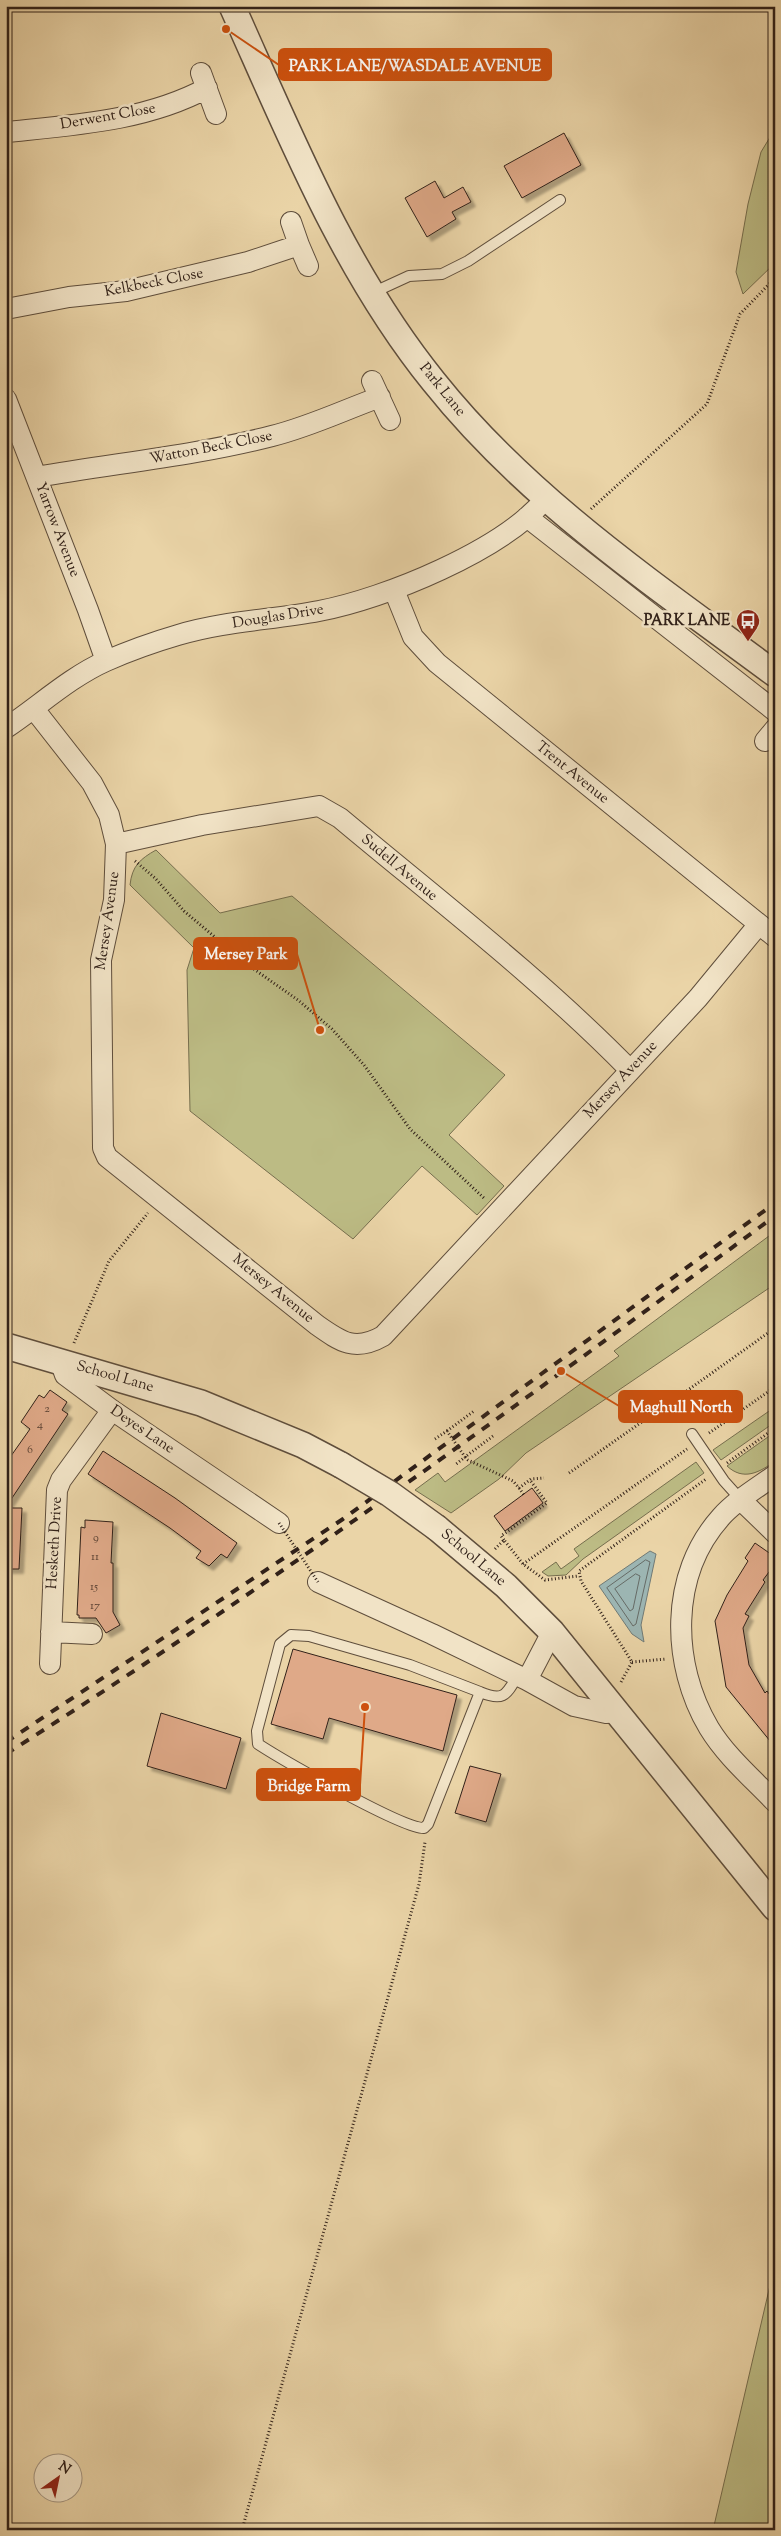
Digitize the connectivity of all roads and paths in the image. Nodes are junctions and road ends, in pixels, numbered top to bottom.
1 (232, 6) edge
2 (216, 114) dead end
3 (6, 132) edge
4 (560, 200) dead end
5 (291, 222) dead end
6 (299, 245) junction
7 (308, 266) dead end
8 (775, 278) edge
9 (372, 293) junction
10 (6, 309) edge
11 (6, 399) edge
12 (390, 420) dead end
13 (37, 477) junction
14 (546, 498) junction
15 (528, 517) junction
16 (575, 524) junction
17 (394, 590) junction
18 (106, 661) junction
19 (775, 674) edge
20 (34, 709) junction
21 (775, 710) edge
22 (6, 728) edge
23 (116, 844) junction
24 (759, 924) junction
25 (775, 937) edge
26 (630, 1070) junction
27 (159, 1199) junction
28 (487, 1224) junction
29 (775, 1328) edge
30 (6, 1346) edge
31 (66, 1356) junction
32 (775, 1387) edge
33 (681, 1395) dead end
34 (112, 1410) junction
35 (659, 1410) dead end
36 (474, 1411) dead end
37 (775, 1428) edge
38 (446, 1430) junction
39 (692, 1434) dead end
40 (706, 1435) dead end
41 (493, 1436) dead end
42 (434, 1439) dead end
43 (687, 1449) dead end
44 (465, 1457) junction
45 (724, 1464) dead end
46 (455, 1465) dead end
47 (569, 1473) dead end
48 (775, 1475) edge
49 (710, 1476) dead end
50 (544, 1478) dead end
51 (530, 1480) junction
52 (519, 1488) junction
53 (524, 1494) dead end
54 (742, 1501) junction
55 (279, 1523) joint
56 (775, 1533) edge
57 (523, 1564) junction
58 (578, 1576) junction
59 (318, 1582) joint
60 (51, 1632) junction
61 (552, 1632) junction
62 (92, 1634) dead end
63 (682, 1657) junction
64 (632, 1662) junction
65 (50, 1664) dead end
66 (522, 1677) junction
67 (480, 1692) junction
68 (612, 1703) junction
69 (775, 1802) edge
70 (428, 1824) junction
71 (775, 1908) edge
72 (242, 2530) edge

1 - 9 street, Park Lane
2 - 3 street, Derwent Close
4 - 9 lane
5 - 6 street
6 - 7 street
6 - 10 street, Kelkbeck Close
8 - 16 path
9 - 14 street, Park Lane
11 - 13 street, Yarrow Avenue
12 - 13 street, Watton Beck Close
13 - 18 street, Yarrow Avenue
14 - 15 street, Douglas Drive
14 - 16 street, Park Lane
15 - 17 street, Douglas Drive
15 - 21 street
16 - 19 street, Park Lane
17 - 18 street, Douglas Drive
17 - 24 street, Trent Avenue
18 - 20 street, Douglas Drive
20 - 22 street, Douglas Drive
20 - 23 street, Mersey Avenue
23 - 26 street, Sudell Avenue
23 - 27 street, Mersey Avenue
23 - 28 path
24 - 25 street, Trent Avenue
24 - 26 street, Mersey Avenue
26 - 28 street, Mersey Avenue
27 - 28 street, Mersey Avenue
27 - 31 path
29 - 33 path
30 - 31 street
31 - 34 street, Deyes Lane
31 - 61 street, School Lane, bridge
32 - 40 path
34 - 55 street, Deyes Lane
34 - 60 street, Hesketh Drive
35 - 47 path
36 - 38 path
37 - 45 path
38 - 42 path, bridge
38 - 44 path, bridge
39 - 54 lane
41 - 44 path
43 - 57 path
44 - 46 path, bridge
44 - 52 path
48 - 54 street
49 - 58 path
50 - 51 path
51 - 52 path
51 - 57 path
52 - 53 path
54 - 56 street
54 - 63 street
55 - 59 path, bridge
57 - 58 path
58 - 64 path
59 - 66 street
60 - 62 street
60 - 65 street, Hesketh Drive
61 - 66 street
61 - 68 street, School Lane
63 - 64 path
63 - 69 street
64 - 68 path
66 - 67 lane
66 - 68 street
67 - 70 lane
67 - 70 lane
68 - 71 street, School Lane
70 - 72 path

